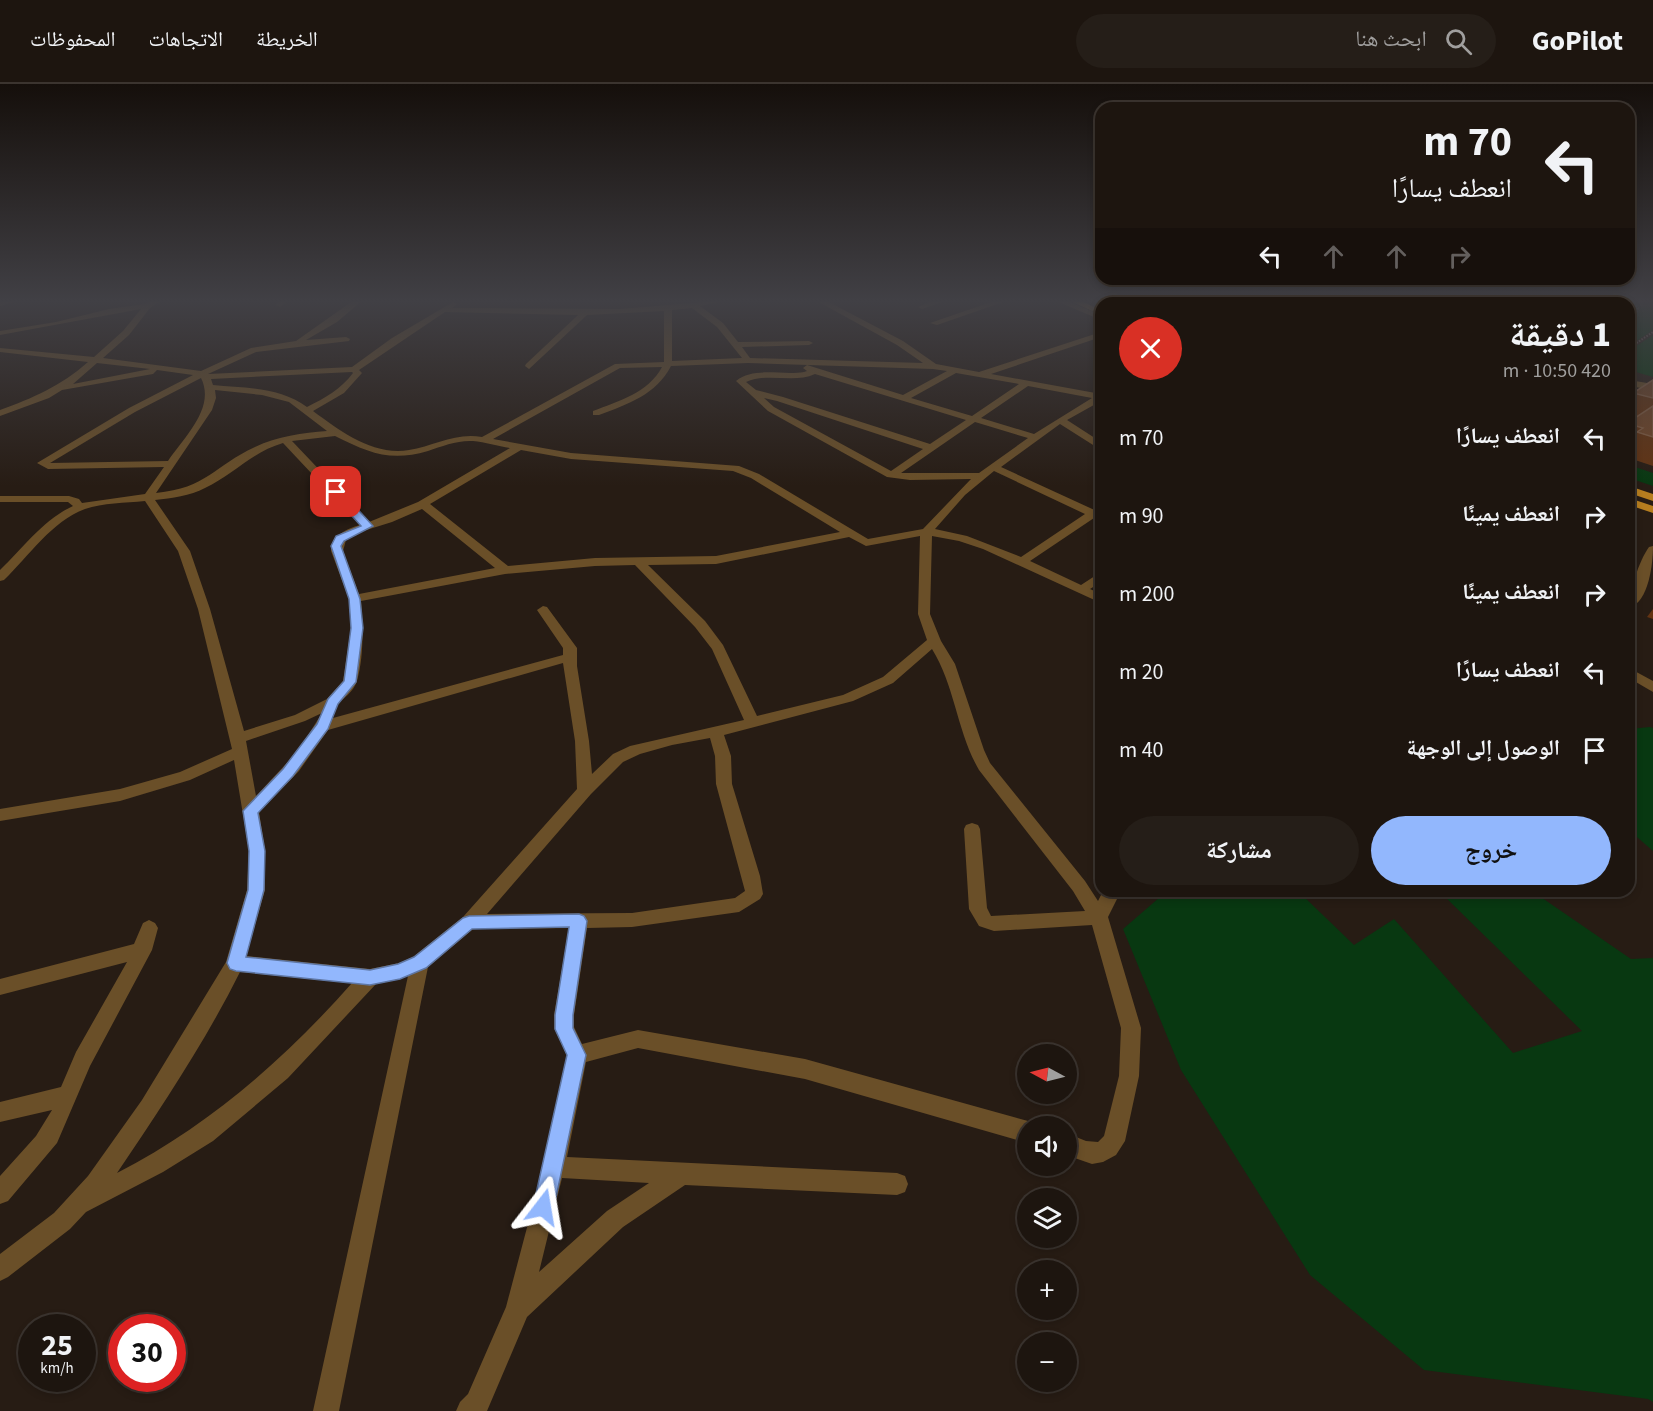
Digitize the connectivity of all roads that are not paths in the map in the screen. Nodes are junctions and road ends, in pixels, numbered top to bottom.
1 (93, 362) edge
2 (109, 362) edge
3 (235, 362) edge
4 (366, 362) edge
5 (533, 362) edge
6 (709, 362) edge
7 (794, 362) joint
8 (927, 362) edge
9 (1017, 362) edge
10 (668, 364) junction
11 (529, 366) dead end
12 (933, 366) junction
13 (162, 369) junction
14 (354, 369) junction
15 (955, 370) junction
16 (815, 371) junction
17 (979, 375) junction
18 (207, 380) junction
19 (1027, 383) junction
20 (1635, 384) edge
21 (1653, 387) edge
22 (56, 390) junction
23 (752, 393) junction
24 (1095, 396) edge
25 (903, 399) junction
26 (1095, 400) edge
27 (305, 411) junction
28 (0, 413) edge
29 (596, 413) dead end
30 (974, 420) junction
31 (1060, 420) junction
32 (336, 433) junction
33 (1035, 437) junction
34 (485, 439) junction
35 (285, 440) junction
36 (1095, 443) edge
37 (517, 448) junction
38 (931, 448) junction
39 (170, 464) junction
40 (993, 467) junction
41 (891, 475) junction
42 (981, 476) junction
43 (1635, 491) edge
44 (15, 498) junction
45 (148, 498) junction
46 (1653, 498) edge
47 (0, 499) edge
48 (1635, 503) edge
49 (423, 504) junction
50 (79, 507) junction
51 (1653, 510) edge
52 (0, 511) edge
53 (1095, 514) edge
54 (1095, 516) edge
55 (368, 526) junction
56 (926, 532) junction
57 (848, 534) junction
58 (1653, 549) edge
59 (639, 562) junction
60 (1020, 563) junction
61 (505, 570) junction
62 (0, 577) edge
63 (1095, 580) edge
64 (1081, 590) junction
65 (1095, 596) edge
66 (1635, 596) edge
67 (355, 599) junction
68 (543, 610) dead end
69 (934, 641) junction
70 (570, 657) junction
71 (1635, 676) edge
72 (1653, 687) edge
73 (332, 702) junction
74 (753, 723) junction
75 (323, 726) junction
76 (716, 732) junction
77 (240, 745) junction
78 (585, 790) junction
79 (250, 811) junction
80 (0, 815) edge
81 (972, 829) dead end
82 (1109, 897) edge
83 (1099, 917) junction
84 (579, 921) junction
85 (469, 922) junction
86 (149, 928) dead end
87 (142, 950) junction
88 (236, 963) junction
89 (420, 963) junction
90 (370, 978) junction
91 (0, 987) edge
92 (576, 1055) junction
93 (66, 1096) junction
94 (0, 1112) edge
95 (1017, 1129) edge
96 (1077, 1148) edge
97 (554, 1167) junction
98 (684, 1172) junction
99 (897, 1184) dead end
100 (0, 1193) edge
101 (80, 1203) junction
102 (0, 1269) edge
103 (518, 1308) junction
104 (326, 1411) edge
105 (469, 1411) edge

1 - 22 street
2 - 13 street
3 - 18 street
4 - 14 street
5 - 11 street
6 - 10 street
7 - 12 street
7 - 16 street
8 - 12 street
9 - 17 street
10 - 29 street
10 - 34 street
12 - 15 street
13 - 18 street
13 - 22 street
14 - 18 street
14 - 27 street
15 - 17 street
15 - 25 street
16 - 23 street
16 - 25 street
17 - 19 street
18 - 27 street
18 - 39 street
18 - 39 street
19 - 24 street
19 - 30 street
20 - 21 street
22 - 28 street
23 - 38 street
23 - 41 street
25 - 30 street
26 - 31 street
27 - 32 street
30 - 33 street
30 - 38 street
31 - 33 street
31 - 36 street
32 - 34 street
32 - 35 street
33 - 40 street
34 - 37 street
35 - 45 street
35 - 55 street
37 - 49 street
37 - 57 street
38 - 41 street
39 - 45 street
40 - 42 street
40 - 53 street
41 - 42 street
42 - 56 street
43 - 46 main road
44 - 47 street
44 - 50 street
44 - 52 street
45 - 50 street
45 - 77 street
48 - 51 main road
49 - 55 street
49 - 61 street
50 - 62 street
54 - 60 street
55 - 67 street
56 - 57 street
56 - 60 street
56 - 69 street
57 - 59 street
58 - 66 street
59 - 61 street
59 - 74 street
60 - 64 street
61 - 67 street
63 - 64 street
64 - 65 street
67 - 73 street
68 - 70 street
69 - 74 street
69 - 83 street
70 - 75 street
70 - 78 street
71 - 72 street
73 - 75 street
73 - 77 street
74 - 76 street
75 - 79 street
76 - 78 street
76 - 84 street
77 - 79 street
77 - 80 street
78 - 85 street
79 - 88 street
81 - 83 street
82 - 83 street
83 - 96 street
84 - 85 street
84 - 92 street
85 - 89 street
86 - 87 street
87 - 91 street
87 - 93 street
88 - 90 street
88 - 101 street
89 - 90 street
89 - 104 street
90 - 101 street
92 - 95 street
92 - 97 street
93 - 94 street
93 - 100 street
97 - 98 street
97 - 103 street
98 - 99 street
98 - 103 street
101 - 102 street
103 - 105 street

